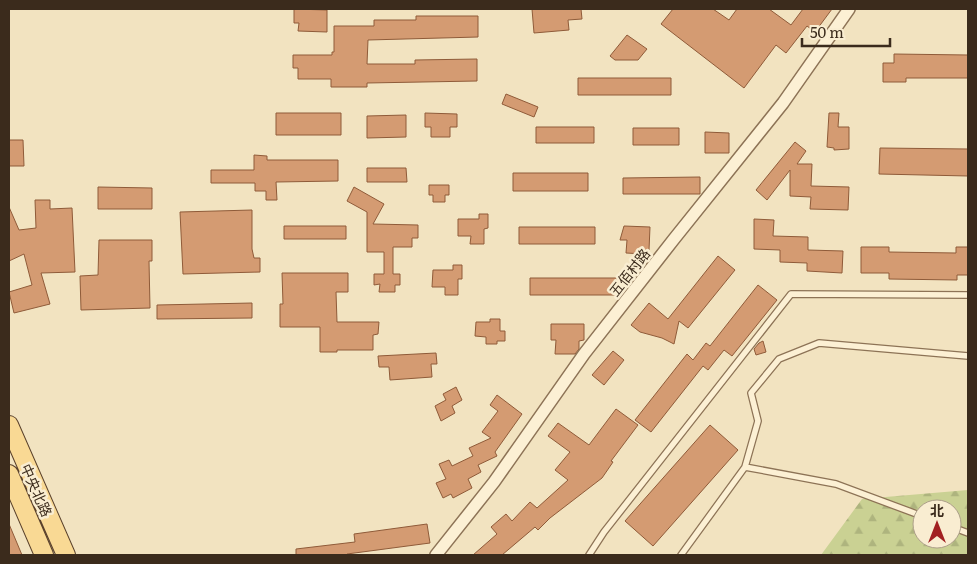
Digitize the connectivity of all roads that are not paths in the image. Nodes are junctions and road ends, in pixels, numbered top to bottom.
1 (848, 9) edge
2 (968, 295) edge
3 (968, 356) edge
4 (9, 425) edge
5 (745, 467) junction
6 (9, 474) edge
7 (912, 512) edge
8 (44, 555) edge
9 (66, 555) edge
10 (436, 555) edge
11 (589, 555) edge
12 (681, 555) edge

1 - 10 street, 五佰村路
2 - 11 lane
3 - 5 lane
4 - 9 main road, 中央北路
5 - 7 lane
5 - 12 lane
6 - 8 main road, 中央北路

